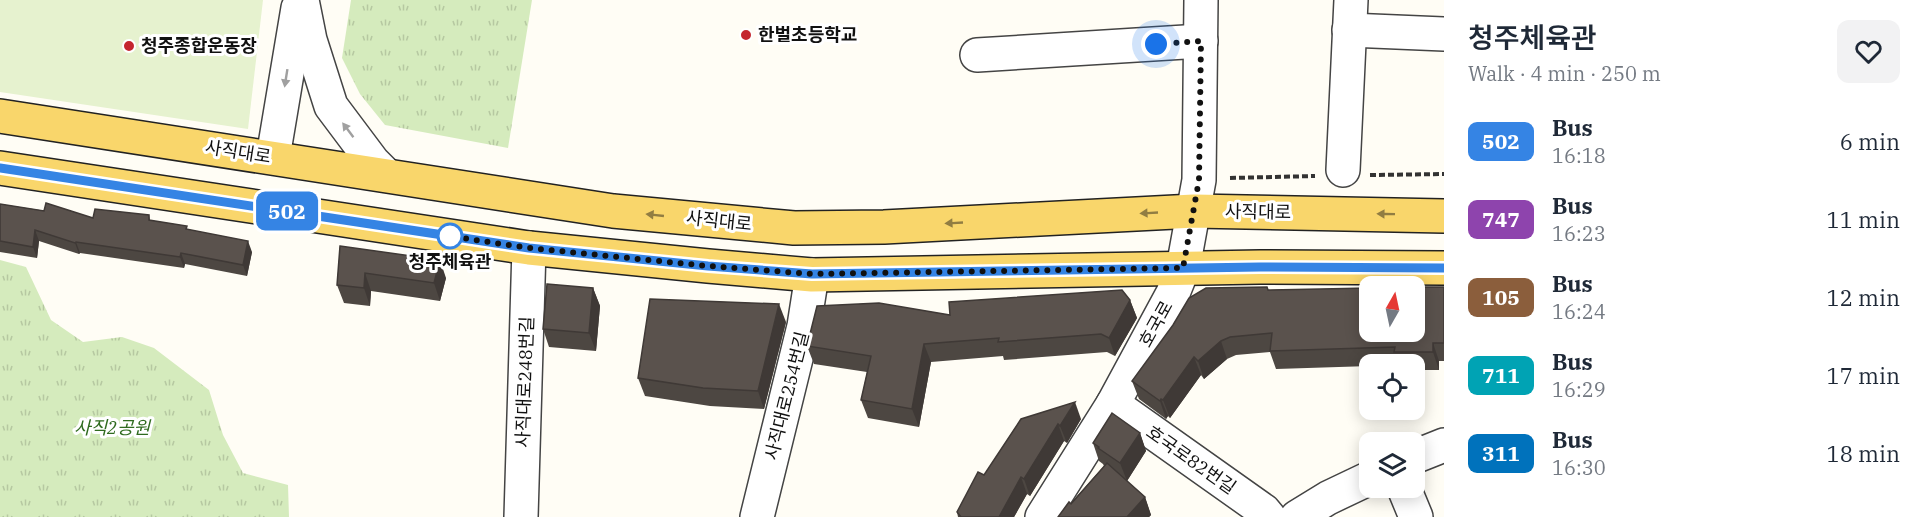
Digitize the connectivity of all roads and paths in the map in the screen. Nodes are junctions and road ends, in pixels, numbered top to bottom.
1 (300, 0) edge
2 (1201, 0) edge
3 (1350, 15) edge
4 (1444, 34) edge
5 (1201, 41) junction
6 (977, 55) dead end
7 (0, 116) edge
8 (273, 157) junction
9 (0, 168) edge
10 (1343, 170) dead end
11 (386, 175) junction
12 (1194, 211) junction
13 (1444, 216) edge
14 (529, 248) junction
15 (1183, 268) junction
16 (1444, 268) edge
17 (812, 274) junction
18 (1113, 404) junction
19 (1444, 445) edge
20 (1425, 453) edge
21 (1359, 483) edge
22 (1408, 498) edge
23 (521, 517) edge
24 (757, 517) edge
25 (1042, 517) edge
26 (1269, 517) edge
27 (1297, 517) edge
28 (1416, 517) edge

1 -> 8 street
11 -> 1 street
2 - 5 street, 호국로
3 - 4 street
3 - 10 street
5 - 6 street
5 - 12 street, 호국로
7 - 8 main road, 사직대로
8 - 11 main road, 사직대로
9 - 14 main road
12 -> 11 main road, 사직대로
13 -> 12 main road, 사직대로
12 - 15 street, 호국로
14 - 17 main road
14 - 23 street, 사직대로248번길
15 - 16 main road
15 - 17 main road
15 - 18 street, 호국로
17 - 24 street, 사직대로254번길
18 - 25 street, 호국로
18 - 26 street, 호국로82번길
19 - 20 street
21 - 27 street
22 - 28 street

